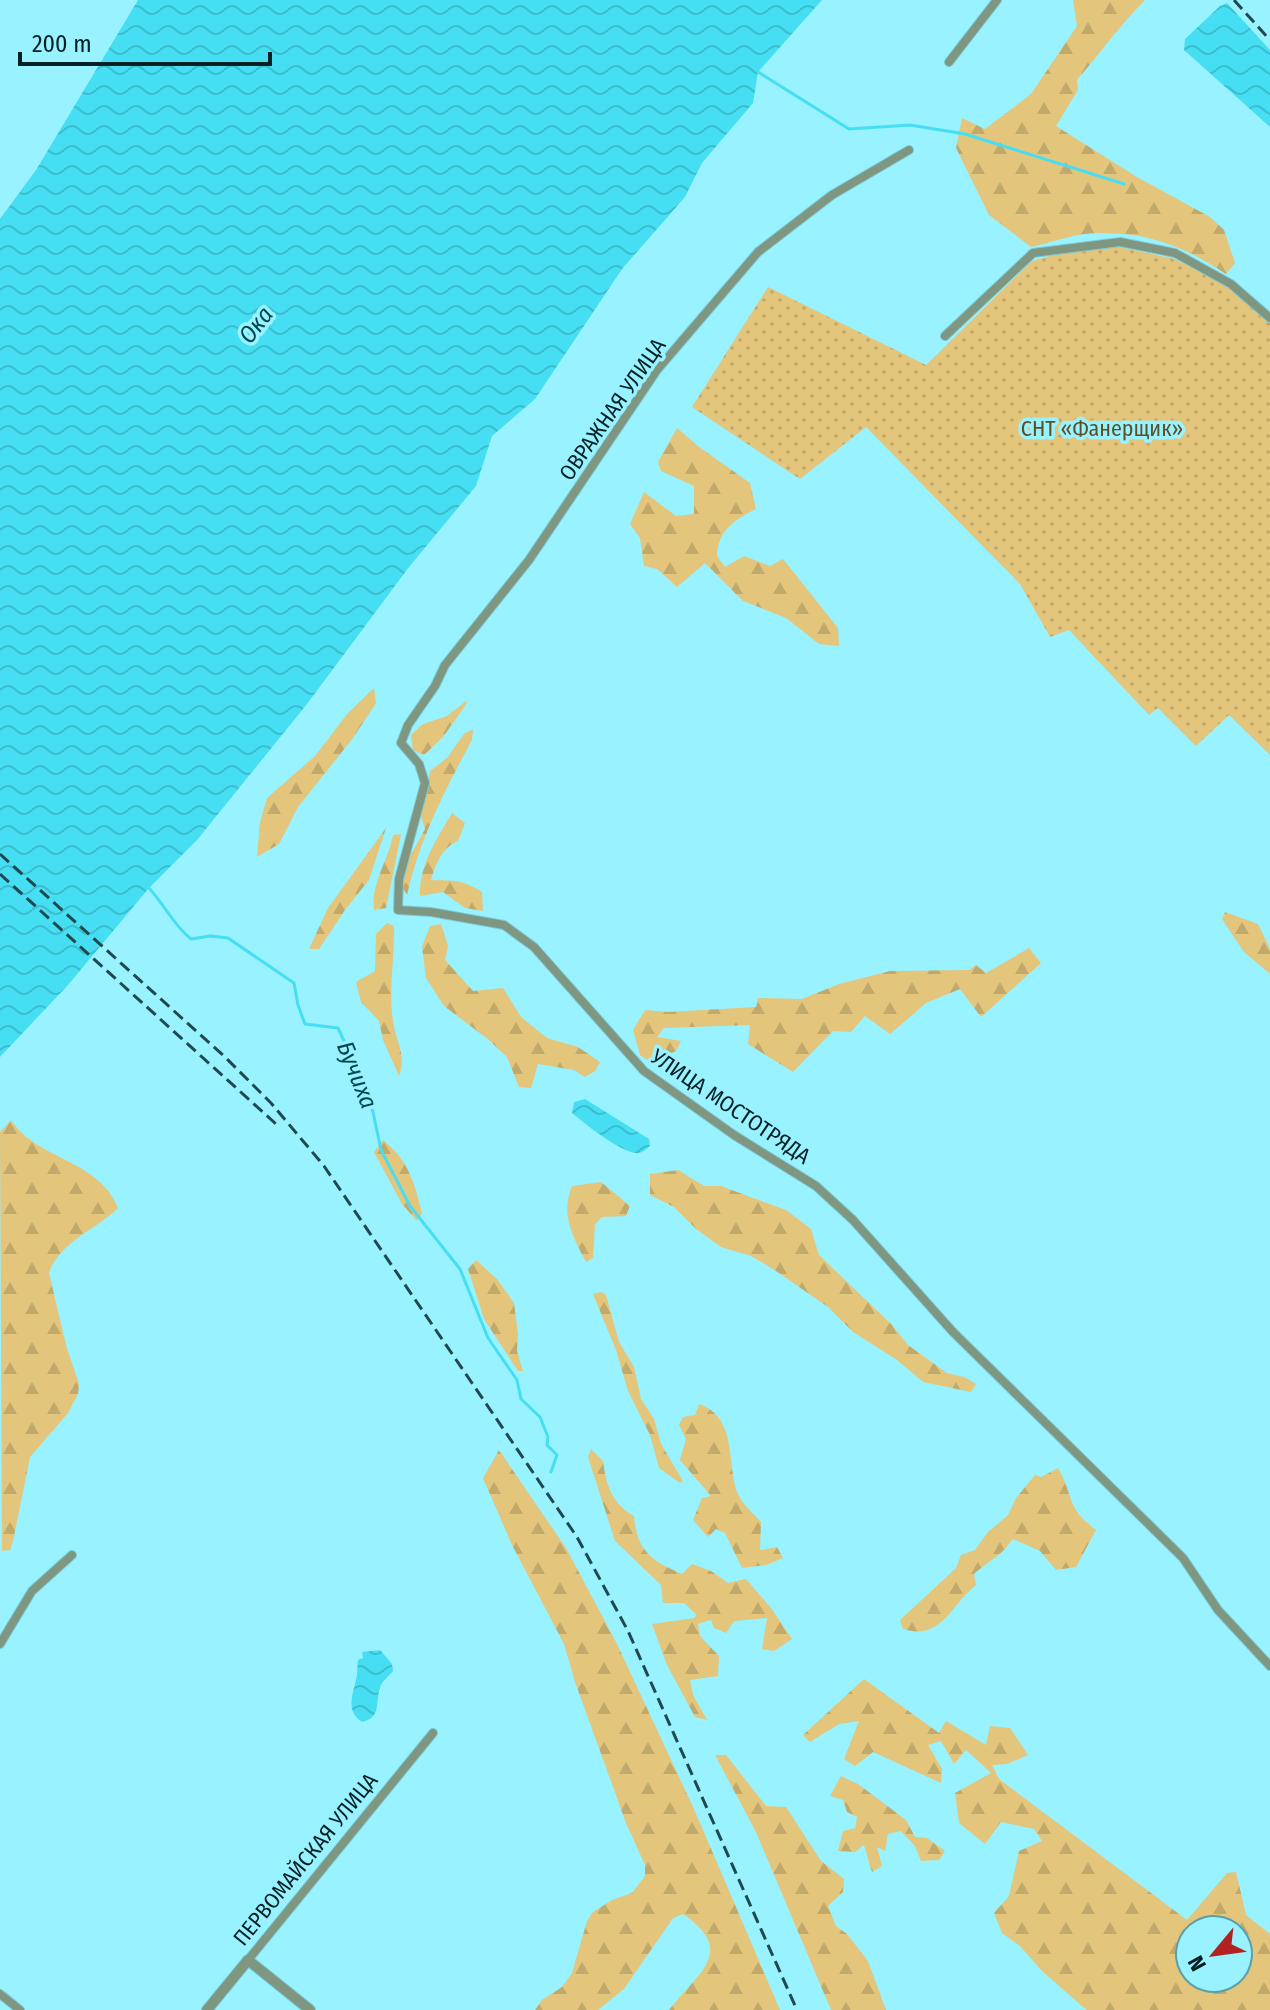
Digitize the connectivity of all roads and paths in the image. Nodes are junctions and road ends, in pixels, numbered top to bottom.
1 (997, 0) edge
2 (949, 62) dead end
3 (909, 150) dead end
4 (1270, 318) edge
5 (945, 336) dead end
6 (401, 743) joint
7 (72, 1555) dead end
8 (0, 1644) edge
9 (1270, 1666) edge
10 (433, 1733) dead end
11 (248, 1960) junction
12 (0, 1994) edge
13 (20, 2010) edge
14 (207, 2010) edge
15 (310, 2010) edge

1 - 2 street
3 - 6 street, ОВРАЖНАЯ УЛИЦА
4 - 5 street
6 - 9 street, УЛИЦА МОСТОТРЯДА
7 - 8 street
10 - 11 street, ПЕРВОМАЙСКАЯ УЛИЦА
11 - 14 street, ПЕРВОМАЙСКАЯ УЛИЦА
11 - 15 street
12 - 13 street

